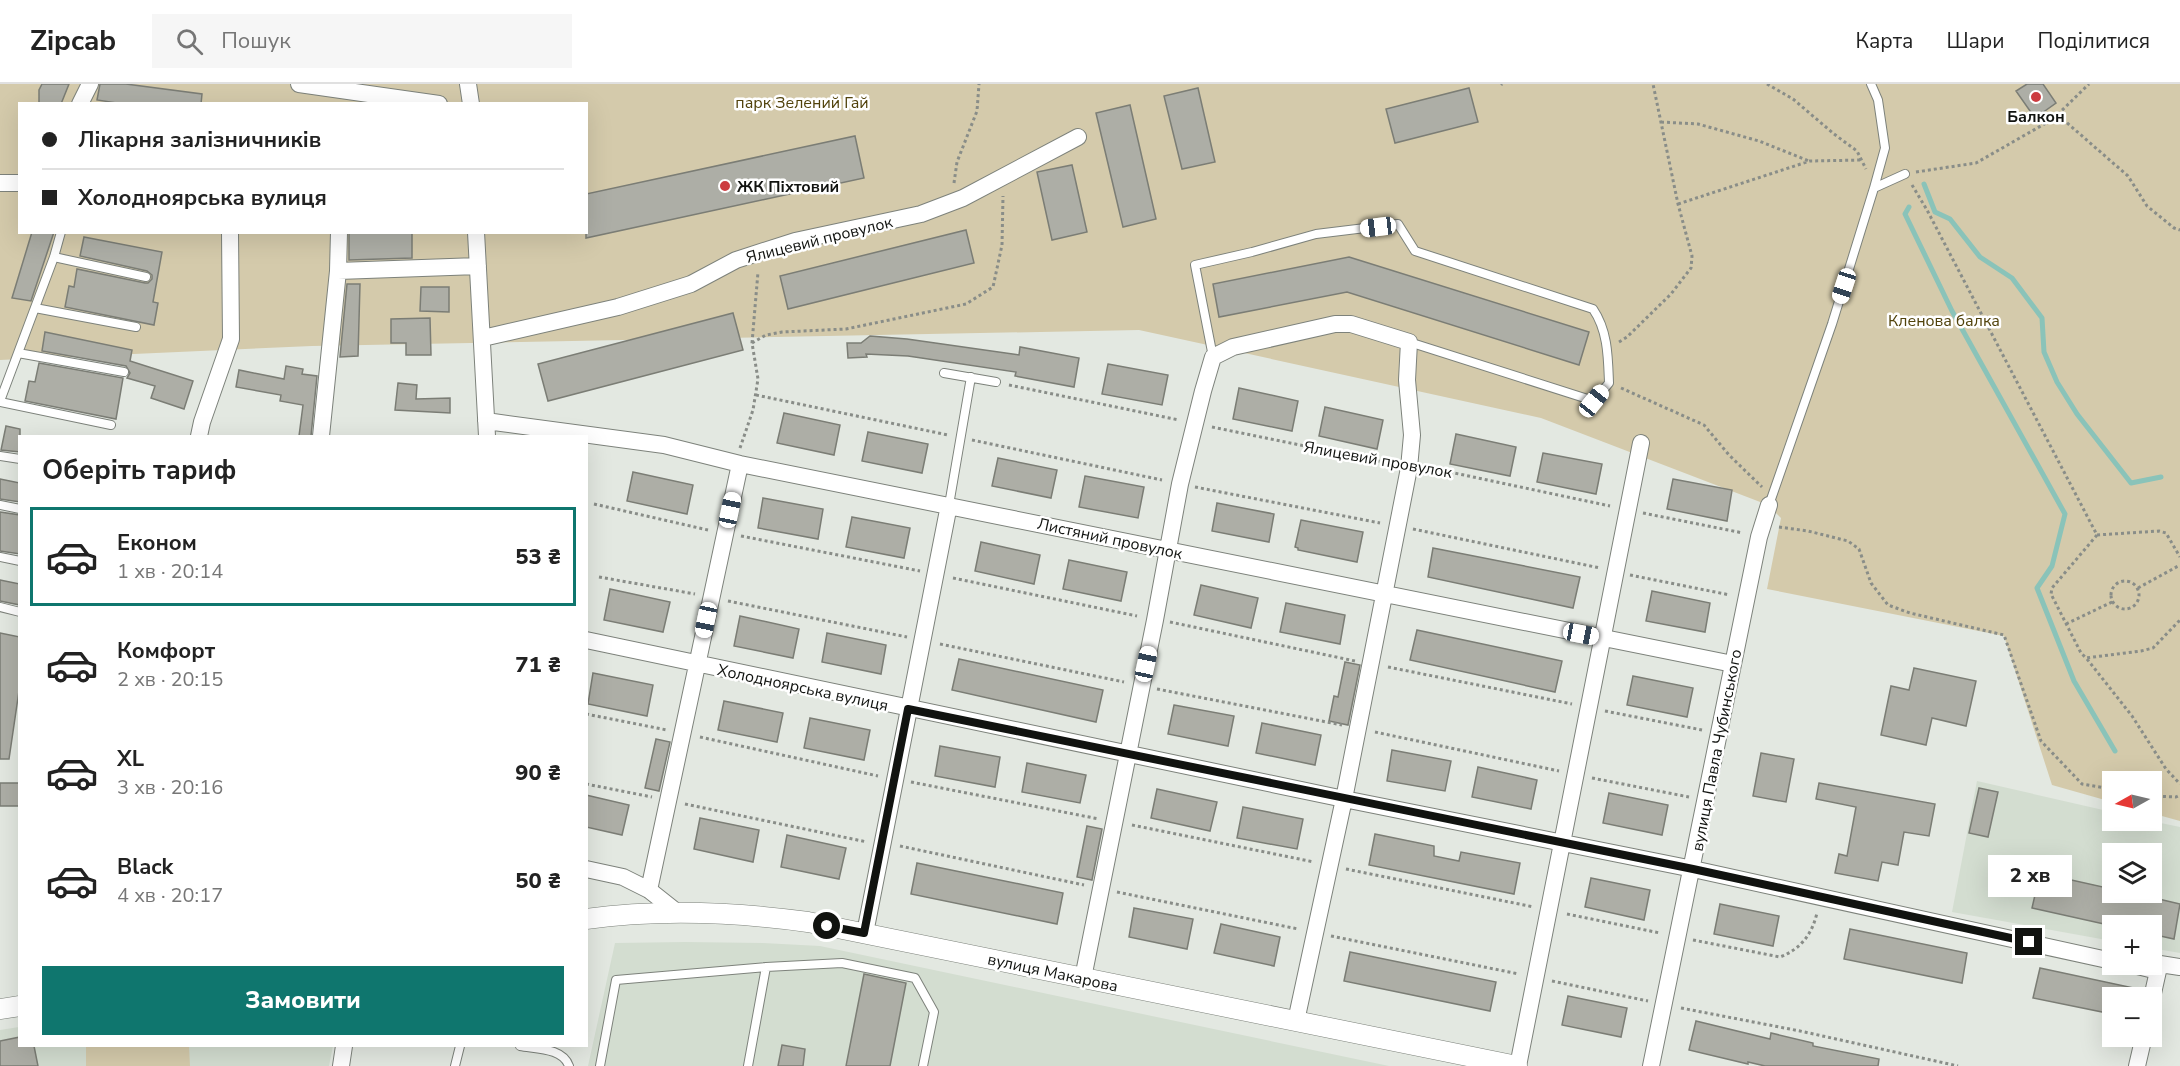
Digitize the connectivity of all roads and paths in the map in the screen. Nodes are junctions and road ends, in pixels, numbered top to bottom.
1 (90, 84) edge
2 (299, 84) edge
3 (468, 84) edge
4 (979, 84) edge
5 (1653, 84) edge
6 (1767, 84) edge
7 (2089, 84) edge
8 (1876, 85) edge
9 (81, 102) edge
10 (425, 102) edge
11 (471, 102) edge
12 (2058, 115) junction
13 (1661, 122) junction
14 (1078, 137) dead end
15 (1862, 160) junction
16 (1810, 161) junction
17 (1905, 174) junction
18 (1005, 176) junction
19 (0, 183) edge
20 (18, 183) edge
21 (1874, 188) junction
22 (951, 202) junction
23 (1678, 204) junction
24 (2180, 230) edge
25 (60, 234) edge
26 (230, 234) edge
27 (339, 234) edge
28 (476, 234) edge
29 (760, 251) junction
30 (54, 257) junction
31 (478, 266) junction
32 (338, 271) junction
33 (146, 277) dead end
34 (35, 308) junction
35 (136, 327) dead end
36 (483, 338) junction
37 (1409, 342) junction
38 (752, 343) junction
39 (1607, 350) junction
40 (18, 353) junction
41 (1214, 357) junction
42 (124, 372) dead end
43 (944, 373) dead end
44 (971, 377) junction
45 (996, 382) joint
46 (1609, 383) junction
47 (756, 395) junction
48 (0, 402) edge
49 (1194, 423) junction
50 (111, 425) dead end
51 (487, 429) edge
52 (199, 435) edge
53 (321, 435) edge
54 (553, 435) edge
55 (588, 438) edge
56 (960, 438) junction
57 (1641, 443) dead end
58 (0, 456) edge
59 (18, 459) edge
60 (740, 464) junction
61 (1409, 468) junction
62 (1180, 484) junction
63 (1771, 501) junction
64 (0, 505) edge
65 (949, 505) junction
66 (18, 508) edge
67 (1628, 509) junction
68 (1398, 527) junction
69 (1761, 530) junction
70 (2097, 536) junction
71 (1167, 550) junction
72 (0, 557) edge
73 (2180, 557) edge
74 (18, 561) edge
75 (2180, 565) edge
76 (1615, 572) junction
77 (2138, 588) junction
78 (1385, 594) junction
79 (1747, 598) junction
80 (2112, 602) junction
81 (0, 607) edge
82 (18, 612) edge
83 (2180, 620) edge
84 (2066, 624) junction
85 (1603, 638) junction
86 (588, 640) edge
87 (2086, 658) junction
88 (1733, 664) junction
89 (697, 665) junction
90 (908, 709) junction
91 (588, 714) edge
92 (682, 734) junction
93 (1127, 753) junction
94 (894, 780) junction
95 (588, 784) edge
96 (2180, 784) edge
97 (2102, 787) edge
98 (2180, 795) edge
99 (2162, 796) edge
100 (1344, 799) junction
101 (668, 800) junction
102 (1114, 822) junction
103 (1563, 843) junction
104 (882, 845) junction
105 (1329, 865) junction
106 (588, 869) edge
107 (1693, 869) junction
108 (1100, 889) junction
109 (648, 890) junction
110 (1821, 897) junction
111 (1550, 911) junction
112 (678, 913) junction
113 (588, 919) edge
114 (864, 933) junction
115 (1316, 933) junction
116 (1678, 937) junction
117 (2102, 959) edge
118 (2162, 964) edge
119 (765, 967) junction
120 (2180, 967) edge
121 (1536, 977) junction
122 (1083, 978) junction
123 (1664, 1005) junction
124 (18, 1006) edge
125 (0, 1009) edge
126 (1296, 1021) junction
127 (344, 1047) edge
128 (460, 1047) edge
129 (525, 1047) edge
130 (2141, 1047) edge
131 (341, 1066) edge
132 (455, 1066) edge
133 (569, 1066) edge
134 (600, 1066) edge
135 (748, 1066) edge
136 (923, 1066) edge
137 (1517, 1066) edge
138 (1651, 1066) edge
139 (1958, 1066) edge
140 (2137, 1066) edge

1 - 9 street
2 - 10 street
3 - 11 street
4 - 22 path
5 - 13 path
6 - 15 path
7 - 12 path
8 - 21 lane
12 - 17 path
12 - 24 path
13 - 16 path
13 - 23 path
14 - 18 street, Ялицевий провулок
15 - 16 path
15 - 21 path
16 - 23 path
17 - 21 lane
17 - 70 path
18 - 22 street, Ялицевий провулок
18 - 38 path
19 - 20 street
21 - 63 lane
22 - 29 street, Ялицевий провулок
23 - 39 path
25 - 30 lane
26 - 52 street
27 - 32 street
28 - 31 street
29 - 36 street, Ялицевий провулок
29 - 38 path
30 - 33 lane
30 - 34 lane
31 - 32 street
31 - 36 street
32 - 53 street
34 - 35 lane
34 - 40 lane
36 - 51 street
37 - 41 street
37 - 46 lane
37 - 61 street
38 - 47 path
39 - 41 lane
39 - 46 lane
40 - 42 lane
40 - 48 lane
41 - 49 street
43 - 44 lane
44 - 45 lane
44 - 56 lane
45 - 49 path, Ялицевий провулок
46 - 63 path
47 - 56 path
47 - 60 path
48 - 50 lane
49 - 61 path, Ялицевий провулок
49 - 62 street
51 - 54 street, Листяний провулок
55 - 60 street, Листяний провулок
56 - 62 path
56 - 65 lane
57 - 67 street
58 - 59 lane
60 - 65 street, Листяний провулок
60 - 89 street
61 - 67 path, Ялицевий провулок
61 - 68 street
62 - 68 path
62 - 71 street
63 - 69 street, вулиця Павла Чубинського
64 - 66 lane
65 - 71 street, Листяний провулок
65 - 90 street
67 - 69 path, Ялицевий провулок
67 - 76 street
68 - 76 path
68 - 78 street
69 - 79 street, вулиця Павла Чубинського
69 - 97 path, Ялицевий провулок
70 - 73 path
70 - 84 path
71 - 78 street, Листяний провулок
71 - 93 street
72 - 74 lane
75 - 77 path
76 - 79 path
76 - 85 street
77 - 80 path
77 - 80 path
78 - 85 street, Листяний провулок
78 - 100 street
79 - 88 street, вулиця Павла Чубинського
80 - 84 path
81 - 82 lane
83 - 87 path
84 - 87 path
85 - 88 street, Листяний провулок
85 - 103 street
86 - 89 street, Холодноярська вулиця
87 - 96 path
88 - 107 street, вулиця Павла Чубинського
89 - 90 street, Холодноярська вулиця
89 - 92 street
90 - 93 street, Холодноярська вулиця
90 - 94 street
91 - 92 path
92 - 94 path
92 - 101 street
93 - 100 street, Холодноярська вулиця
93 - 102 street
94 - 102 path
94 - 104 street
95 - 101 path
98 - 99 path
100 - 103 street, Холодноярська вулиця
100 - 105 street
101 - 104 path
101 - 109 street
102 - 105 path
102 - 108 street
103 - 107 street, Холодноярська вулиця
103 - 111 street
104 - 108 path
104 - 114 street
105 - 111 path
105 - 115 street
106 - 109 street
107 - 110 street, Холодноярська вулиця
107 - 116 street, вулиця Павла Чубинського
108 - 115 path
108 - 122 street
109 - 112 street
110 - 116 path
110 - 117 street, Холодноярська вулиця
111 - 116 path
111 - 121 street
112 - 113 street, вулиця Макарова
112 - 114 street, вулиця Макарова
114 - 122 street, вулиця Макарова
115 - 121 path
115 - 126 street
116 - 123 street, вулиця Павла Чубинського
118 - 120 street
119 - 134 lane
119 - 135 lane
119 - 136 lane
121 - 123 path
121 - 137 street
122 - 126 street, вулиця Макарова
123 - 138 street, вулиця Павла Чубинського
123 - 139 path
124 - 125 street
126 - 137 street, вулиця Макарова
127 - 131 street
128 - 132 lane
129 - 133 lane
130 - 140 street

